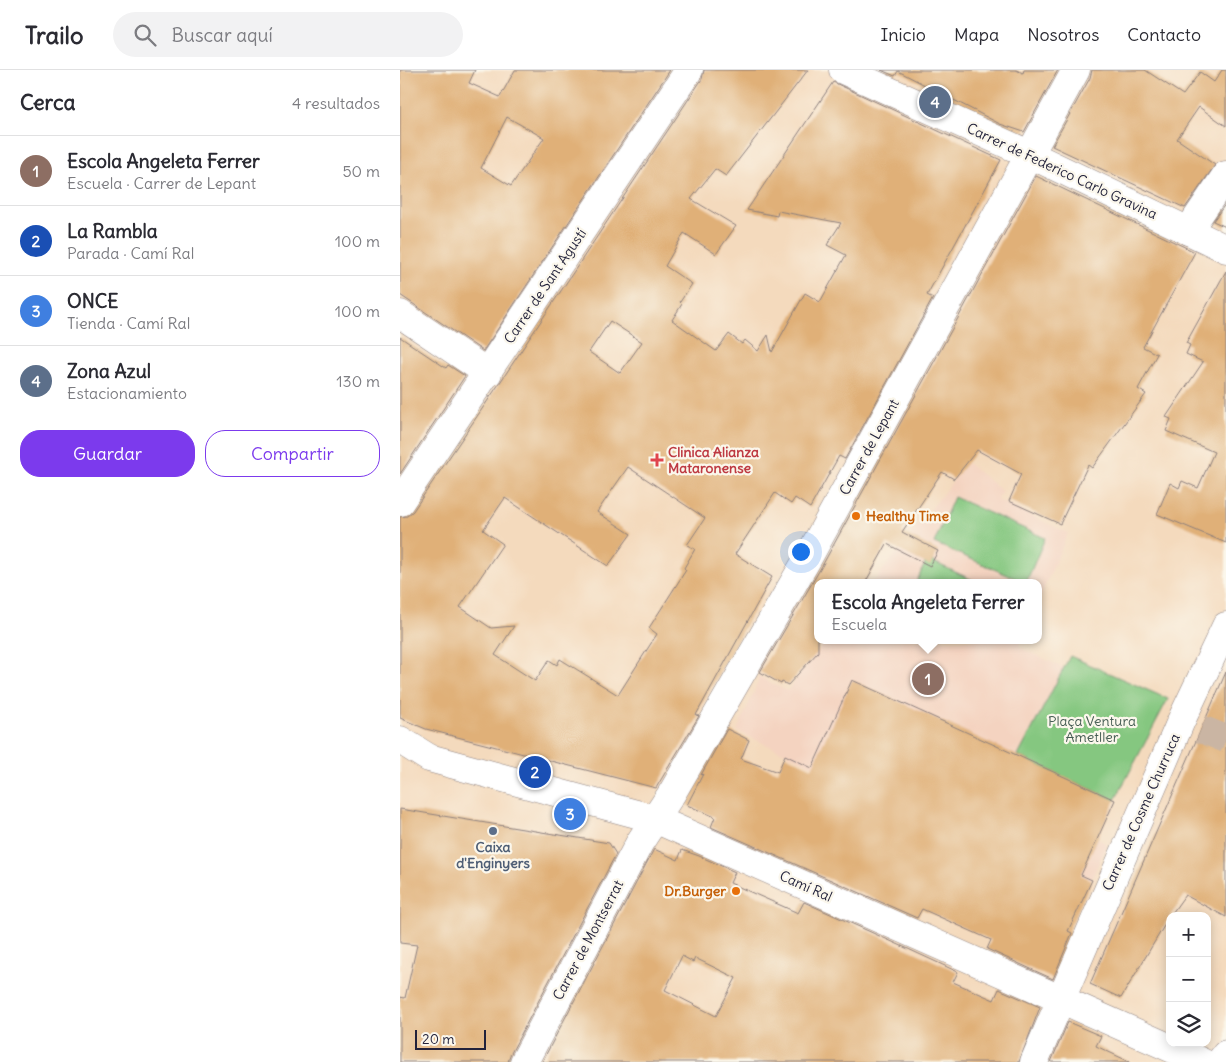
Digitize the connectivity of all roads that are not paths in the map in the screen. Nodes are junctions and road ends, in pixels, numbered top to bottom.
1 (689, 70) edge
2 (843, 70) edge
3 (1076, 70) edge
4 (1031, 155) junction
5 (1226, 175) edge
6 (1188, 231) junction
7 (1226, 249) edge
8 (400, 314) edge
9 (488, 372) junction
10 (400, 502) edge
11 (1226, 626) edge
12 (402, 749) edge
13 (655, 819) junction
14 (1059, 999) junction
15 (1226, 1054) edge
16 (524, 1062) edge
17 (1034, 1062) edge
18 (1202, 1062) edge
19 (1220, 1062) edge

1 - 9 street, Carrer de Sant Agustí
2 - 4 street, Carrer de Federico Carlo Gravina
3 - 4 street, Carrer de Lepant
4 - 6 street, Carrer de Federico Carlo Gravina
4 - 13 street, Carrer de Lepant
5 - 6 street
6 - 7 street, Carrer de Federico Carlo Gravina
8 - 9 street
9 - 10 street, Carrer de Sant Agustí
11 - 14 street, Carrer de Cosme Churruca
12 - 13 street, Camí Ral
13 - 14 street, Camí Ral
13 - 16 street, Carrer de Montserrat
14 - 17 street, Carrer de Cosme Churruca
14 - 18 street, Camí Ral
15 - 19 street

